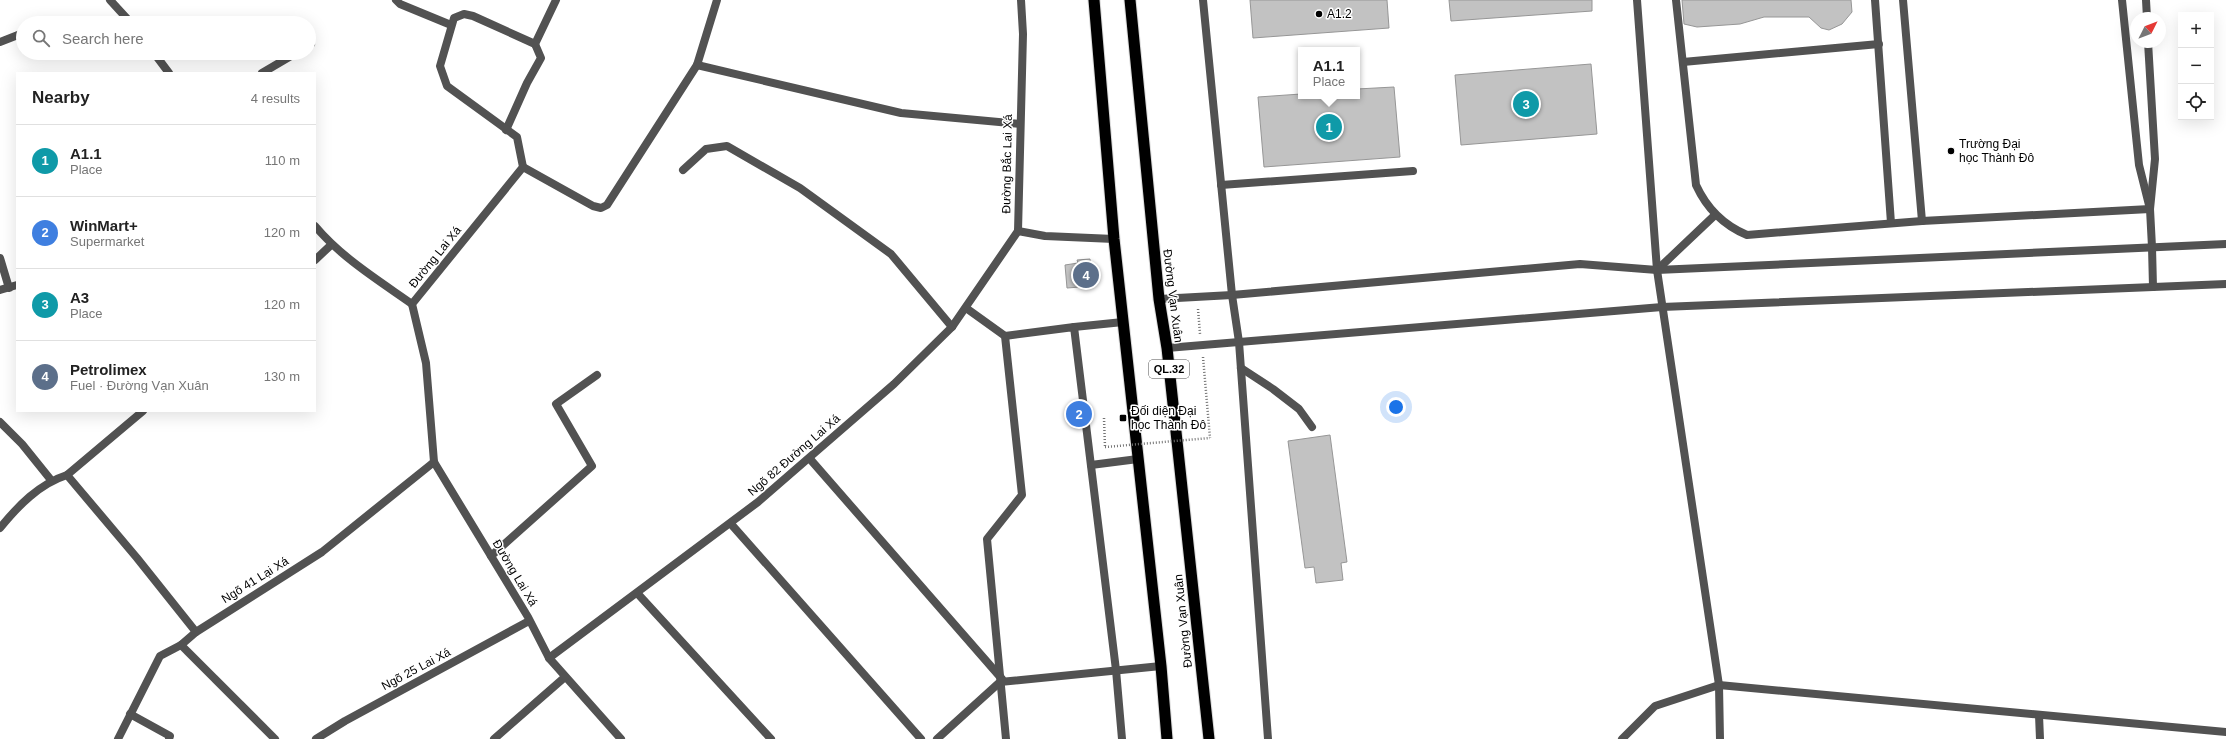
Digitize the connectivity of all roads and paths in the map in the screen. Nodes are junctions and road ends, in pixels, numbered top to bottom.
1 (110, 0) edge
2 (396, 0) edge
3 (556, 0) edge
4 (717, 0) edge
5 (1021, 0) edge
6 (1094, 0) edge
7 (1130, 0) edge
8 (1203, 0) edge
9 (1637, 0) edge
10 (1676, 0) edge
11 (1875, 0) edge
12 (1903, 0) edge
13 (2122, 0) edge
14 (2146, 0) edge
15 (2147, 12) edge
16 (125, 16) edge
17 (451, 25) junction
18 (16, 36) edge
19 (0, 42) edge
20 (535, 44) junction
21 (1878, 44) junction
22 (2148, 48) edge
23 (159, 60) edge
24 (284, 60) edge
25 (1683, 62) junction
26 (697, 66) junction
27 (168, 72) edge
28 (264, 72) edge
29 (1020, 124) junction
30 (506, 130) junction
31 (523, 167) junction
32 (683, 170) dead end
33 (1413, 171) dead end
34 (1222, 185) junction
35 (2150, 209) junction
36 (1715, 215) junction
37 (1922, 221) junction
38 (1891, 223) junction
39 (316, 227) edge
40 (1018, 231) junction
41 (1114, 239) junction
42 (2226, 244) edge
43 (331, 245) junction
44 (2152, 247) junction
45 (0, 258) edge
46 (316, 259) edge
47 (1657, 270) junction
48 (2226, 284) edge
49 (13, 286) edge
50 (2153, 287) junction
51 (0, 290) edge
52 (1232, 295) junction
53 (1159, 299) junction
54 (412, 304) junction
55 (1662, 307) junction
56 (966, 308) junction
57 (1123, 322) junction
58 (952, 327) junction
59 (1074, 327) junction
60 (1005, 336) junction
61 (1239, 342) junction
62 (1167, 348) junction
63 (1241, 368) junction
64 (597, 375) dead end
65 (1208, 405) dead end
66 (142, 412) edge
67 (1104, 418) dead end
68 (0, 422) edge
69 (1312, 427) dead end
70 (810, 459) junction
71 (1138, 459) junction
72 (434, 462) junction
73 (1091, 465) junction
74 (66, 475) junction
75 (51, 480) junction
76 (731, 524) junction
77 (0, 528) edge
78 (491, 556) junction
79 (638, 594) junction
80 (529, 621) junction
81 (196, 632) junction
82 (180, 645) junction
83 (549, 658) junction
84 (1161, 666) junction
85 (1116, 670) junction
86 (565, 677) junction
87 (1001, 681) junction
88 (1719, 685) junction
89 (130, 714) junction
90 (2040, 715) junction
91 (2226, 732) edge
92 (118, 739) edge
93 (169, 739) edge
94 (275, 739) edge
95 (316, 739) edge
96 (494, 739) edge
97 (621, 739) edge
98 (771, 739) edge
99 (921, 739) edge
100 (937, 739) edge
101 (1006, 739) edge
102 (1122, 739) edge
103 (1166, 739) edge
104 (1209, 739) edge
105 (1268, 739) edge
106 (1622, 739) edge
107 (1720, 739) edge
108 (2040, 739) edge

1 - 16 street
2 - 17 street
3 - 20 street
4 - 26 street
5 - 29 street, Đường Bắc Lai Xá
6 - 41 highway
7 - 53 highway, Đường Vạn Xuân / QL.32
8 - 34 street
9 - 47 street
10 - 25 street
11 - 21 street
12 - 37 street
13 - 35 street
14 - 15 street
17 - 20 street
17 - 30 street
18 - 19 street
20 - 30 street
21 - 25 street
21 - 38 street
22 - 35 street
23 - 27 street
24 - 28 street
25 - 36 street
26 - 29 street
26 - 31 street
29 - 40 street, Đường Bắc Lai Xá
30 - 31 street
31 - 54 street, Đường Lai Xá
32 - 58 street
33 - 34 street
34 - 52 street
35 - 37 street
35 - 44 street
36 - 38 street
36 - 47 street
37 - 38 street
39 - 43 street
40 - 41 street, Đường Bắc Lai Xá
40 - 56 street, Ngõ 82 Đường Lai Xá
41 - 57 highway
42 - 44 street
43 - 46 street
43 - 54 street
44 - 47 street
44 - 50 street
45 - 49 street
47 - 52 street
47 - 55 street
48 - 50 street
49 - 51 street
50 - 55 street
52 - 53 street
52 - 61 street
53 - 62 highway, Đường Vạn Xuân / QL.32
54 - 72 street, Đường Lai Xá
55 - 61 street
55 - 88 street
56 - 58 street, Ngõ 82 Đường Lai Xá
56 - 60 street
57 - 59 street
57 - 71 highway
58 - 70 street, Ngõ 82 Đường Lai Xá
59 - 60 street
59 - 73 street
60 - 87 street
61 - 62 street
61 - 63 street
62 - 104 highway, Đường Vạn Xuân / QL.32
63 - 69 street
63 - 105 street
64 - 78 street
65 - 67 path, bridge
66 - 74 street
68 - 75 street
70 - 76 street, Ngõ 82 Đường Lai Xá
70 - 87 street
71 - 73 street
71 - 84 highway
72 - 78 street, Đường Lai Xá
72 - 81 street, Ngõ 41 Lại Xá
73 - 85 street
74 - 75 street
74 - 81 street
75 - 77 street
76 - 79 street, Ngõ 82 Đường Lai Xá
76 - 99 street
78 - 80 street, Đường Lai Xá
79 - 83 street, Ngõ 82 Đường Lai Xá
79 - 98 street
80 - 83 street, Đường Lai Xá
80 - 95 street, Ngõ 25 Lai Xá
81 - 82 street, Ngõ 41 Lại Xá
82 - 89 street, Ngõ 41 Lại Xá
82 - 94 street
83 - 86 street, Đường Lai Xá
84 - 85 street
84 - 103 highway
85 - 87 street
85 - 102 street
86 - 96 street
86 - 97 street, Đường Lai Xá
87 - 100 street
87 - 101 street
88 - 90 street
88 - 106 street
88 - 107 street
89 - 92 street, Ngõ 41 Lại Xá
89 - 93 street
90 - 91 street
90 - 108 street

